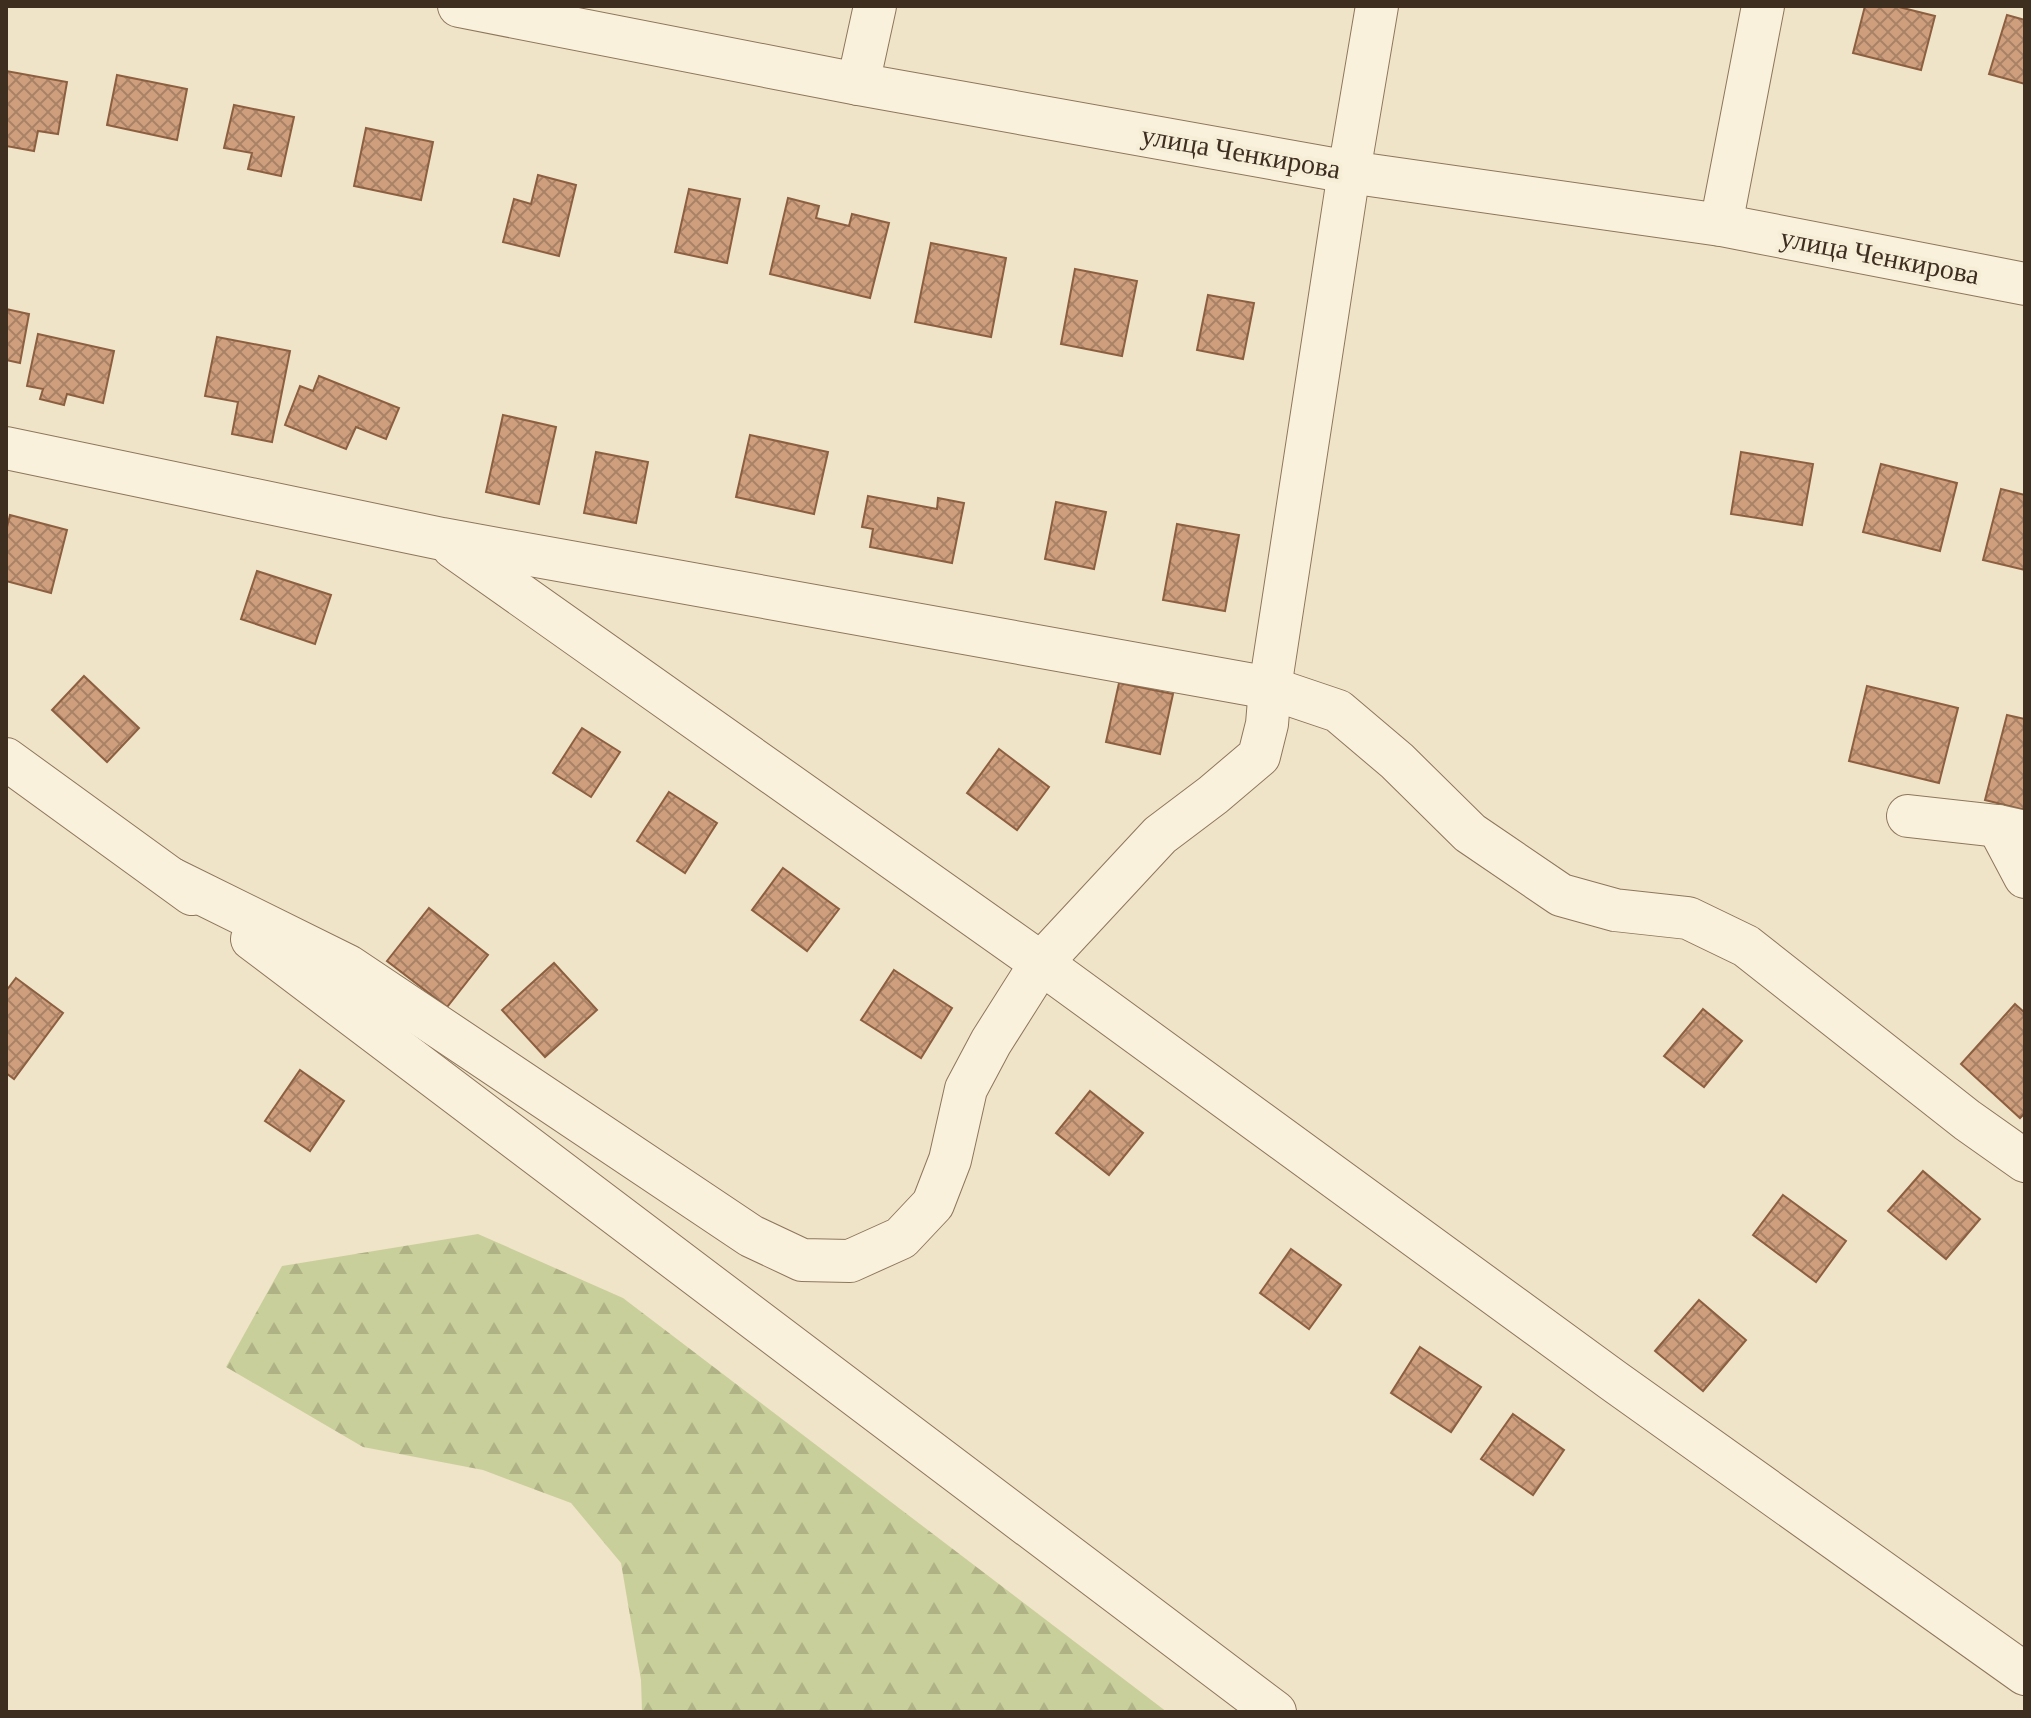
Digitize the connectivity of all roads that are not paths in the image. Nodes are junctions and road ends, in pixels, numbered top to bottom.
1 (459, 6) edge
2 (875, 6) edge
3 (1377, 6) edge
4 (1763, 6) edge
5 (858, 84) junction
6 (1349, 172) junction
7 (1721, 225) junction
8 (2025, 284) edge
9 (6, 448) edge
10 (442, 539) junction
11 (1270, 688) junction
12 (6, 759) edge
13 (1908, 816) dead end
14 (2011, 829) edge
15 (2025, 877) edge
16 (172, 879) junction
17 (1041, 963) junction
18 (2025, 1161) edge
19 (2025, 1674) edge
20 (1275, 1712) edge

1 - 5 street, улица Ченкирова
2 - 5 street
3 - 6 street
4 - 7 street
5 - 6 street, улица Ченкирова
6 - 7 street, улица Ченкирова
6 - 11 street
7 - 8 street, улица Ченкирова
9 - 10 street
10 - 11 street
10 - 17 street
11 - 17 street
11 - 18 street
12 - 16 street
13 - 14 street
14 - 15 street
16 - 17 street
16 - 20 street
17 - 19 street

